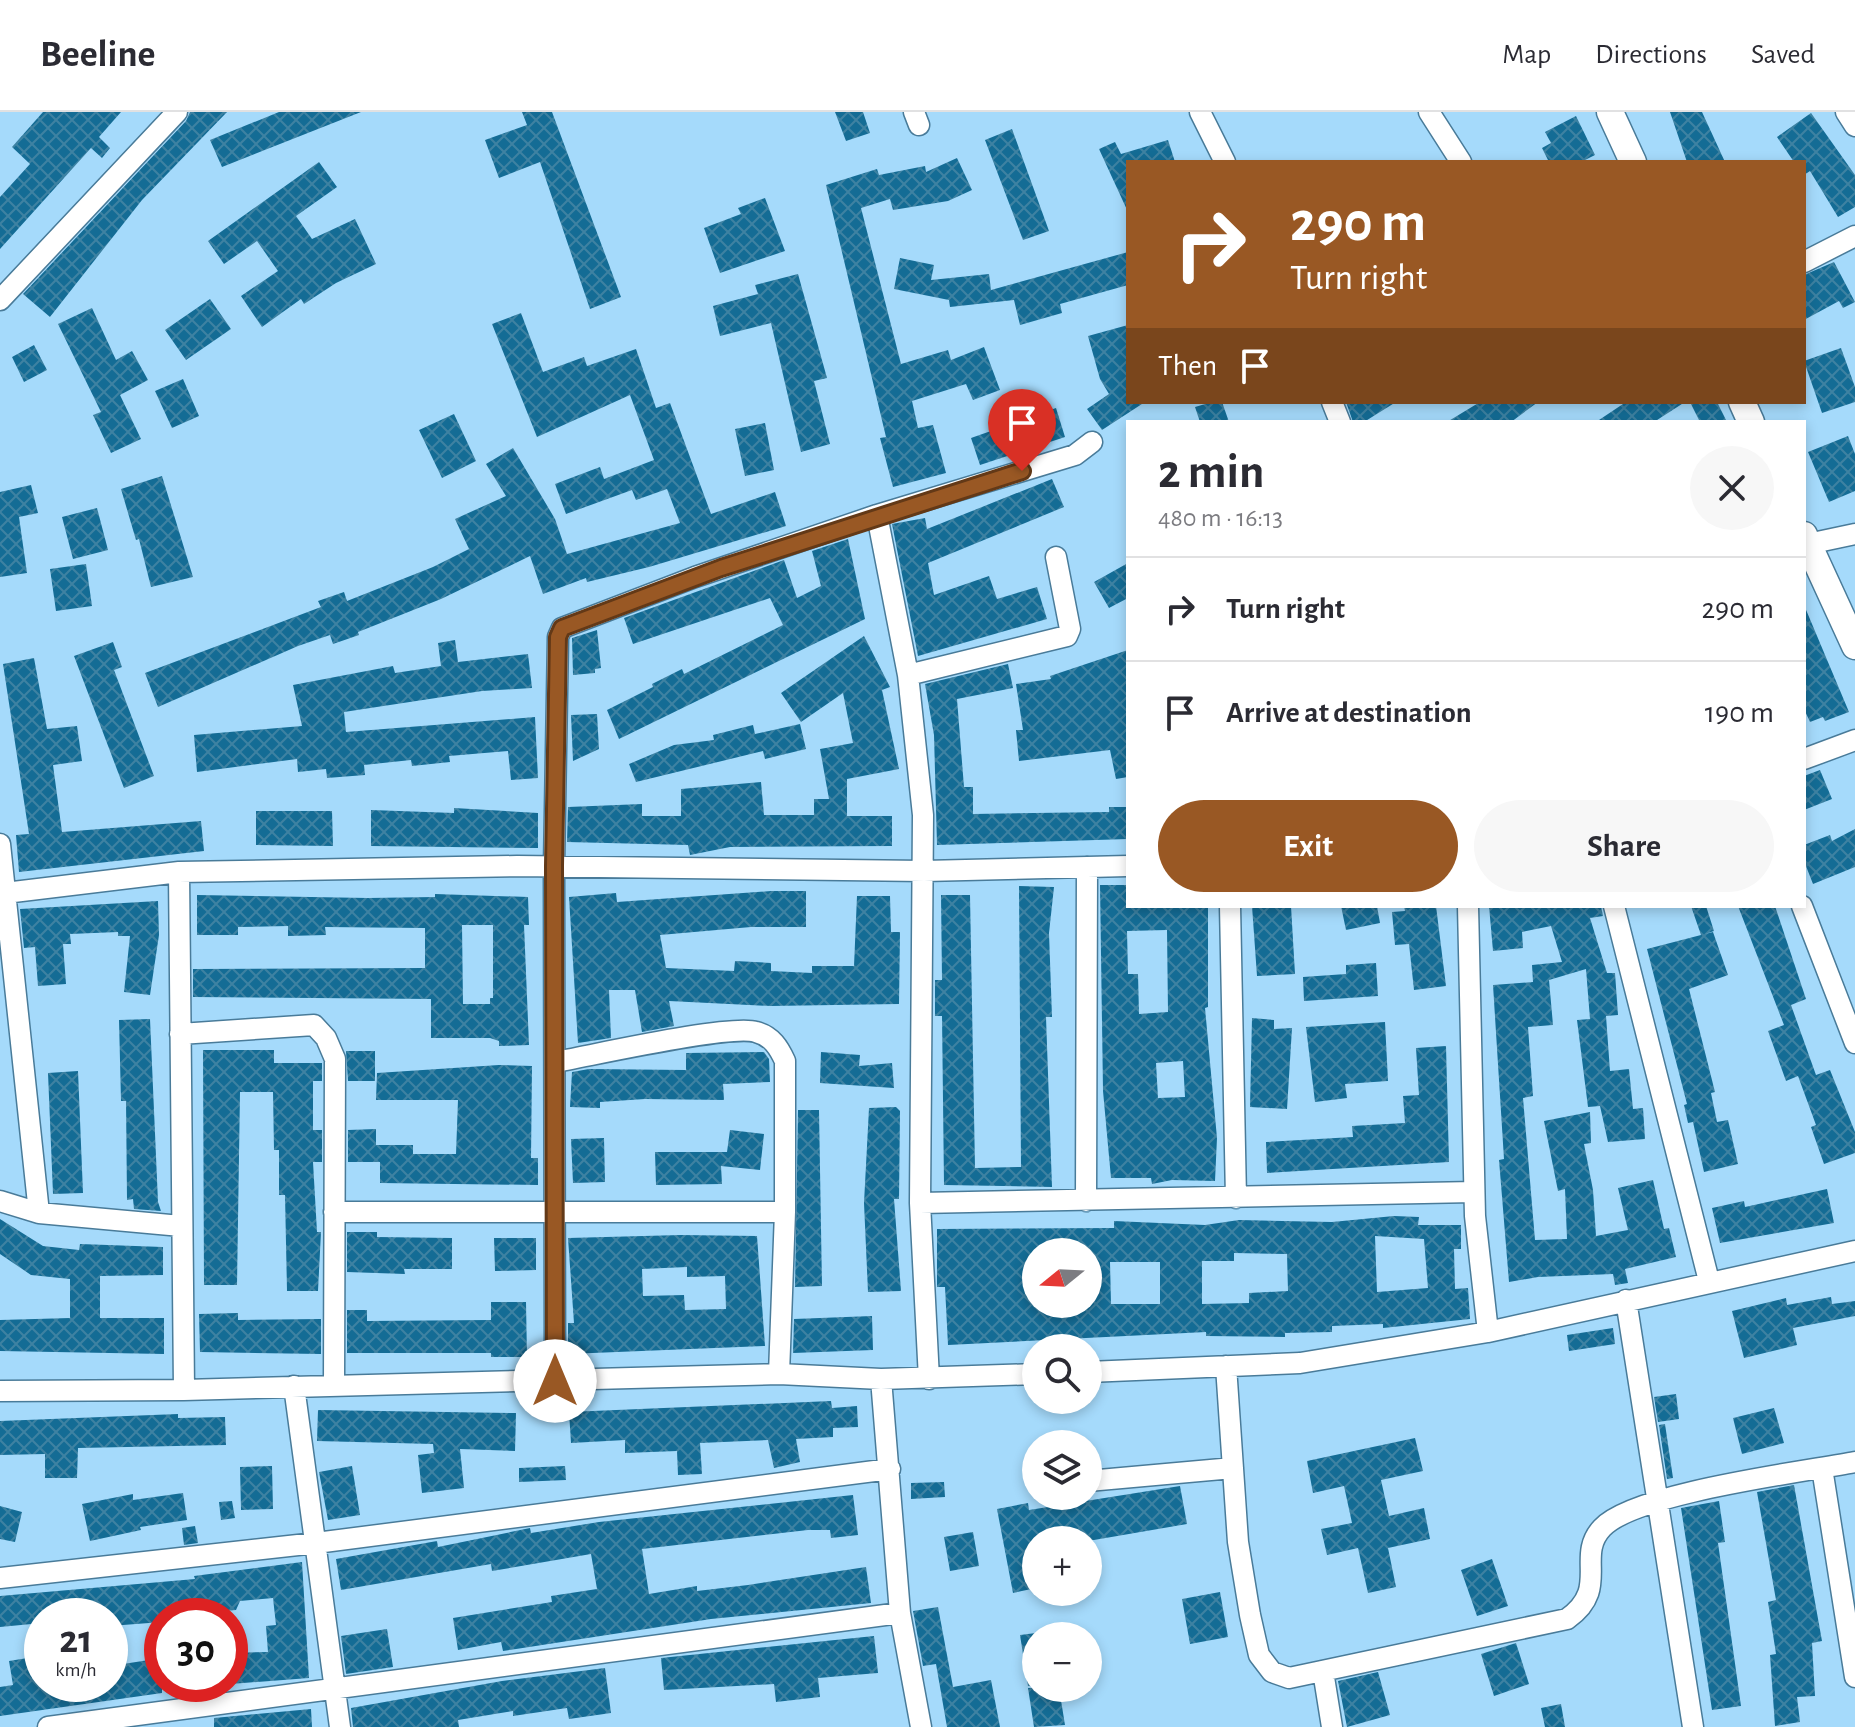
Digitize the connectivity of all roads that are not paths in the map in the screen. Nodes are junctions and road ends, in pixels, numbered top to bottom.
1 (177, 112) edge
2 (1200, 112) edge
3 (1429, 112) edge
4 (1610, 112) edge
5 (1846, 112) edge
6 (1855, 126) edge
7 (1224, 160) edge
8 (1460, 160) edge
9 (1632, 160) edge
10 (1855, 236) edge
11 (1806, 261) edge
12 (0, 300) edge
13 (1092, 442) dead end
14 (877, 515) junction
15 (1855, 534) edge
16 (1806, 539) edge
17 (1056, 557) dead end
18 (1813, 580) edge
19 (1855, 646) edge
20 (908, 675) junction
21 (1855, 740) edge
22 (1806, 758) edge
23 (0, 844) edge
24 (554, 866) junction
25 (1126, 866) edge
26 (1087, 867) junction
27 (924, 871) junction
28 (179, 872) junction
29 (5, 893) junction
30 (1230, 908) edge
31 (1468, 908) edge
32 (1615, 908) edge
33 (1803, 908) edge
34 (180, 1034) junction
35 (1855, 1043) edge
36 (555, 1062) junction
37 (1474, 1192) junction
38 (1236, 1198) junction
39 (0, 1201) edge
40 (1086, 1201) junction
41 (920, 1203) junction
42 (555, 1211) junction
43 (334, 1212) junction
44 (785, 1212) junction
45 (39, 1213) junction
46 (181, 1226) junction
47 (1855, 1251) edge
48 (1709, 1281) junction
49 (1626, 1300) junction
50 (1488, 1332) junction
51 (1226, 1366) junction
52 (1102, 1371) edge
53 (779, 1374) junction
54 (1022, 1375) edge
55 (881, 1379) junction
56 (929, 1379) junction
57 (555, 1381) junction
58 (334, 1385) junction
59 (294, 1386) junction
60 (184, 1390) junction
61 (0, 1391) edge
62 (1855, 1462) edge
63 (1233, 1468) junction
64 (1822, 1468) junction
65 (890, 1469) junction
66 (1102, 1480) edge
67 (1656, 1501) junction
68 (316, 1543) junction
69 (0, 1578) edge
70 (900, 1613) junction
71 (1323, 1671) junction
72 (1855, 1677) edge
73 (335, 1688) junction
74 (48, 1727) edge
75 (340, 1727) edge
76 (921, 1727) edge
77 (1332, 1727) edge
78 (1693, 1727) edge

1 - 12 street
2 - 7 street
3 - 8 street
4 - 9 main road
5 - 6 street
10 - 11 street
13 - 14 street
14 - 20 street
14 - 24 street
15 - 16 street
16 - 18 main road
17 - 20 street
18 - 19 main road
20 - 27 street
21 - 22 street
23 - 29 street
24 - 27 street
24 - 28 street
24 - 36 street
25 - 26 street
26 - 27 street
26 - 40 street
27 - 41 street
28 - 29 street
28 - 34 street
29 - 45 street
30 - 38 street
31 - 37 street
32 - 48 street
33 - 35 street
34 - 43 street
34 - 46 street
36 - 42 street
36 - 44 street
37 - 38 street
37 - 50 street
38 - 40 street
39 - 45 street
40 - 41 street
41 - 56 street
42 - 43 street
42 - 44 street
42 - 57 street
43 - 58 street
44 - 53 street
45 - 46 street
46 - 60 street
47 - 48 street
48 - 49 street
49 - 50 street
49 - 67 street
50 - 51 street
51 - 52 street
51 - 63 street
53 - 55 street
53 - 57 street
54 - 56 street
55 - 56 street
55 - 65 street
57 - 58 street
58 - 59 street
59 - 60 street
59 - 68 street
60 - 61 street
62 - 64 street
63 - 66 street
63 - 71 street
64 - 67 street
64 - 72 street
65 - 68 street
65 - 70 street
67 - 71 street
67 - 78 street
68 - 69 street
68 - 73 street
70 - 73 street
70 - 76 street
71 - 77 street
73 - 74 street
73 - 75 street

